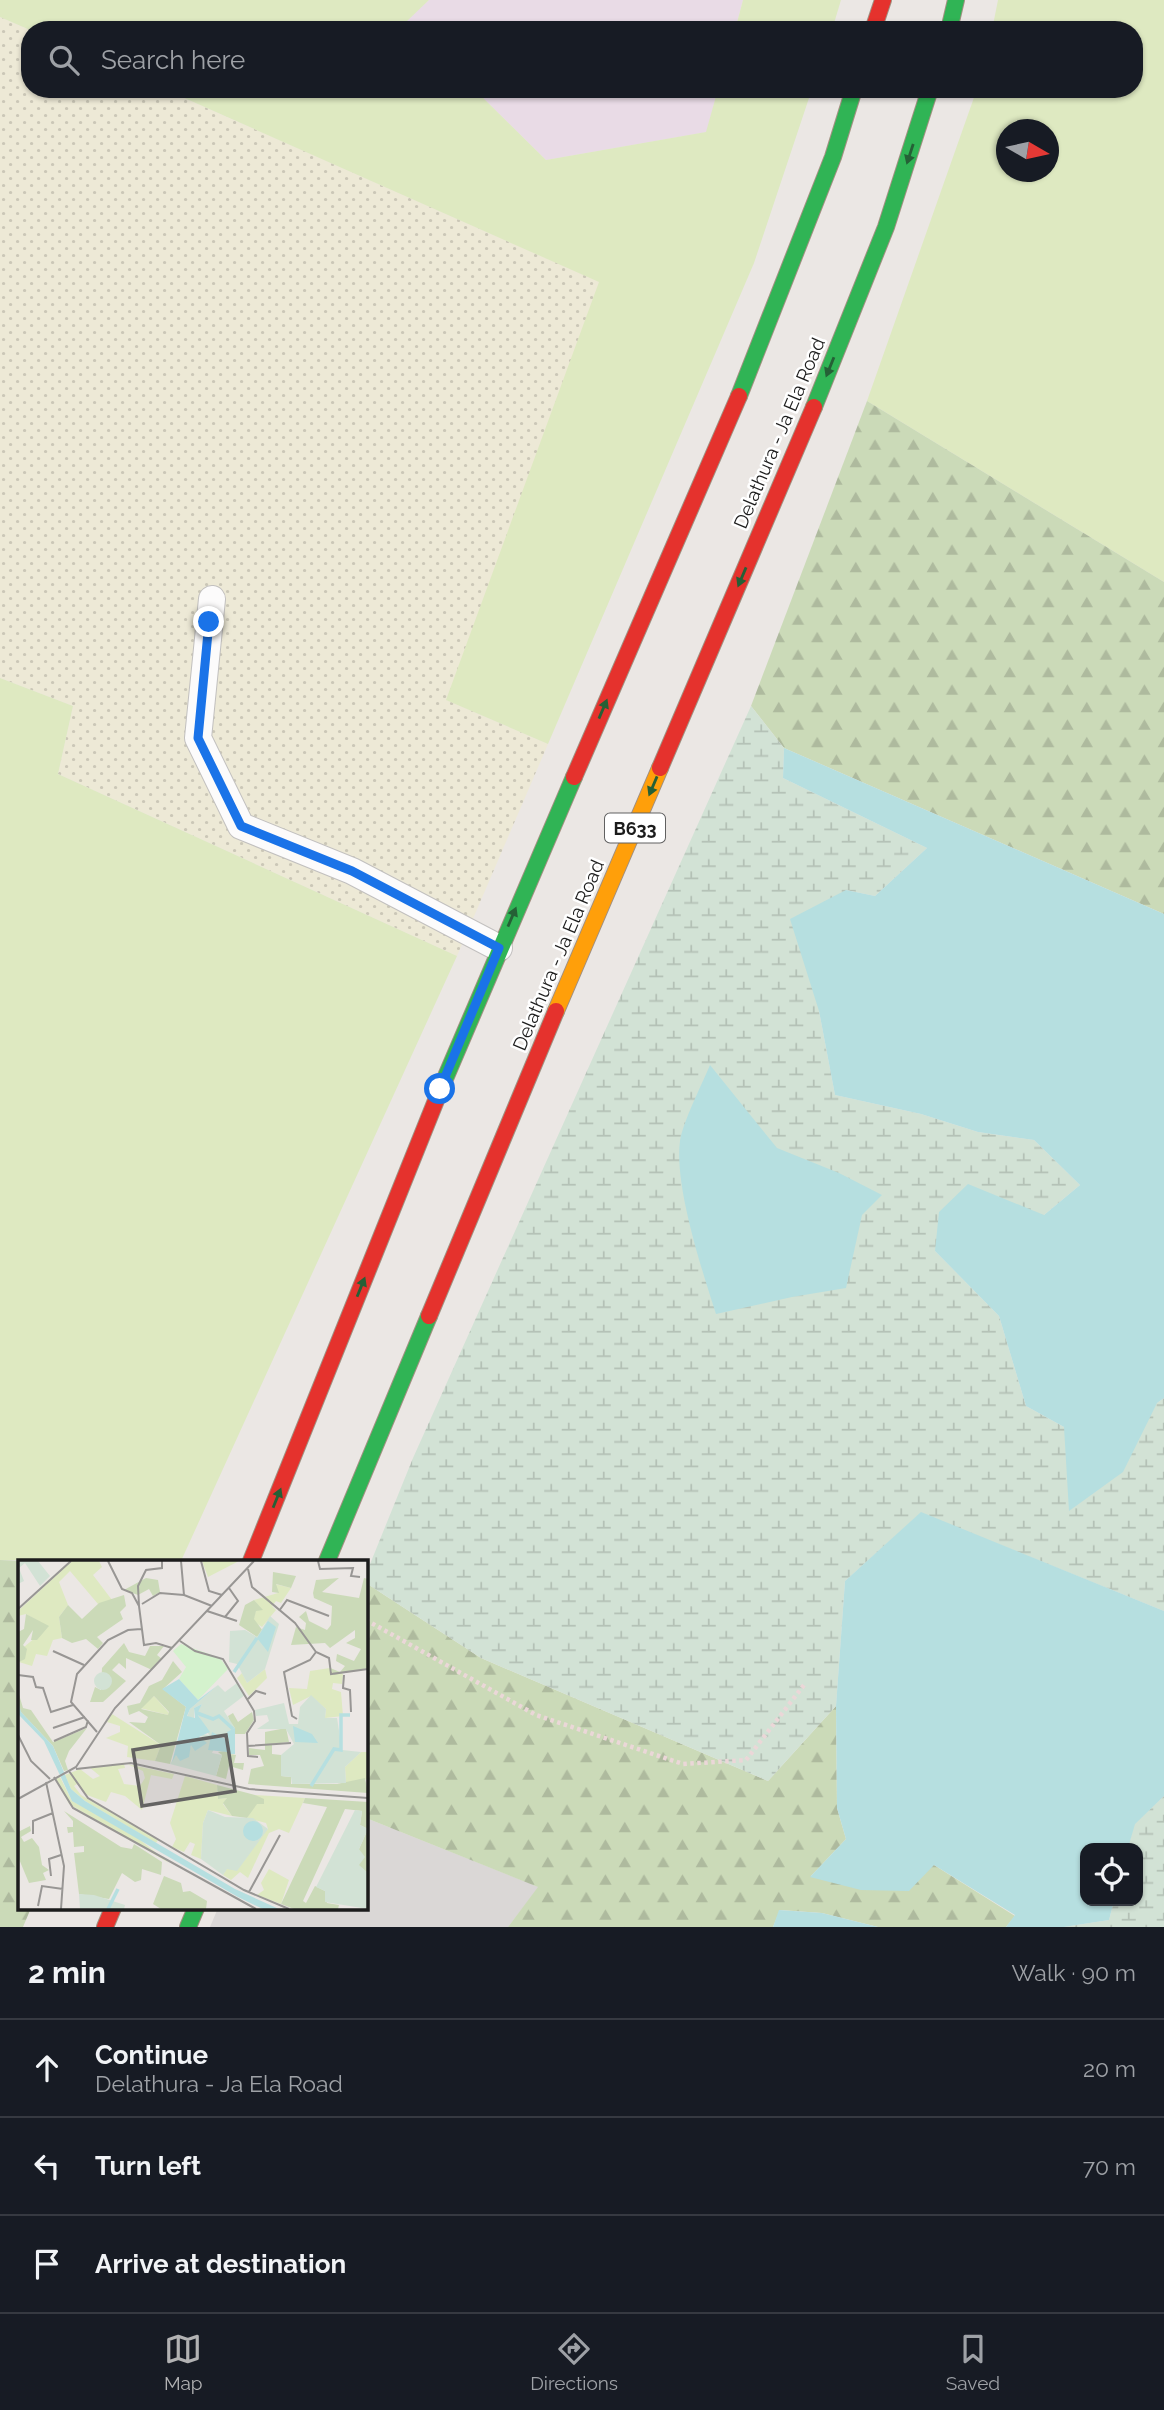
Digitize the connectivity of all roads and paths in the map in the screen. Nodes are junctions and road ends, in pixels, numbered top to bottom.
1 (883, 0) edge
2 (956, 0) edge
3 (876, 21) edge
4 (951, 21) edge
5 (851, 98) edge
6 (927, 98) edge
7 (212, 599) dead end
8 (499, 948) junction
9 (251, 1560) edge
10 (327, 1560) edge
11 (368, 1621) edge
12 (804, 1685) dead end
13 (112, 1910) edge
14 (195, 1910) edge
15 (105, 1927) edge
16 (188, 1927) edge

1 - 3 main road
2 - 4 main road
8 -> 5 main road
6 -> 10 main road, Delathura - Ja Ela Road / B633
7 - 8 lane
9 -> 8 main road
11 - 12 path
13 - 15 main road
14 - 16 main road

